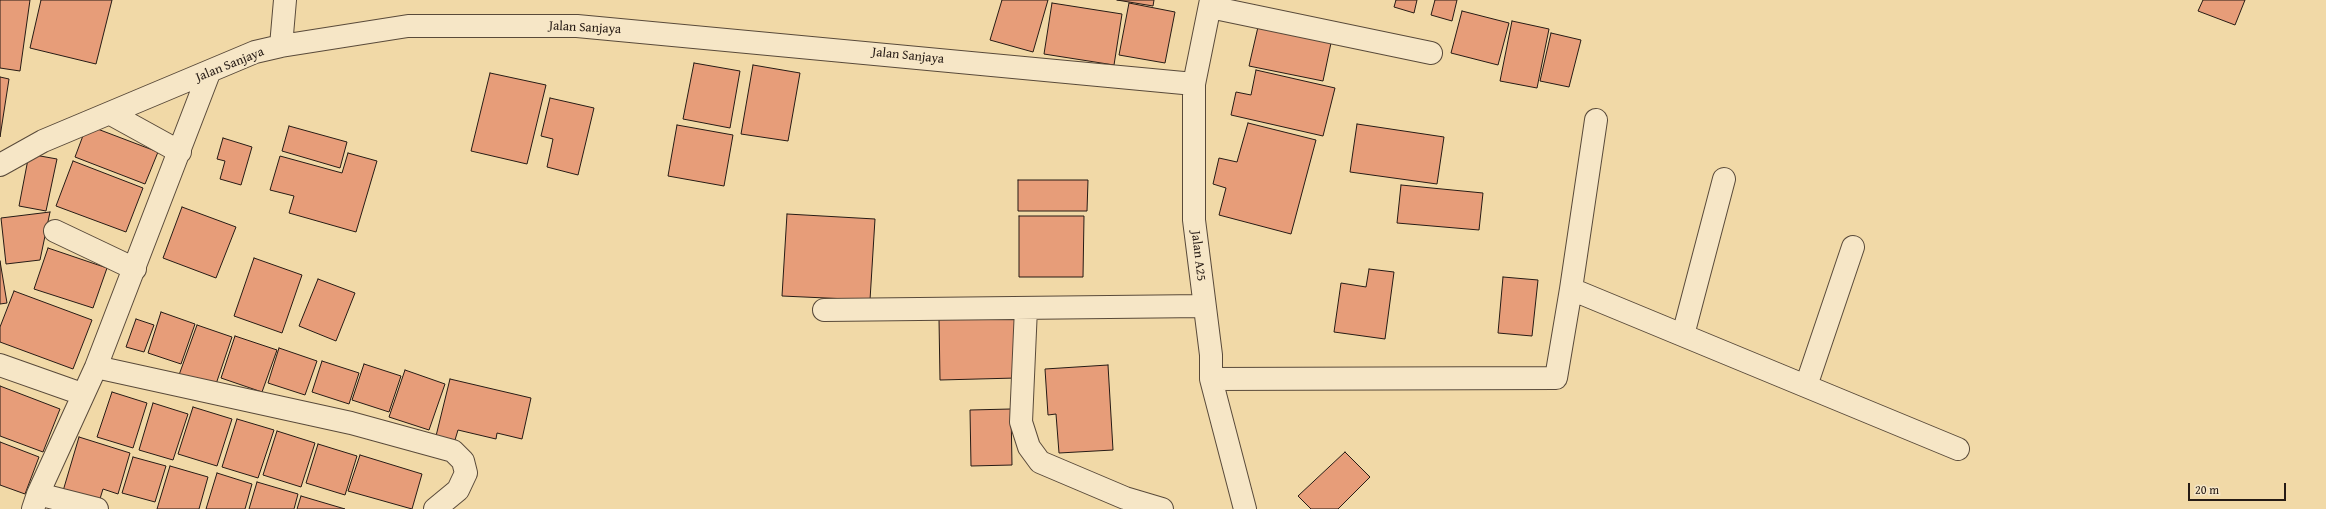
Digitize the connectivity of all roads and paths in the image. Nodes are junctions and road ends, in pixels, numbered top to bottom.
1 (284, 0) edge
2 (1210, 4) edge
3 (281, 46) junction
4 (1431, 53) dead end
5 (209, 73) junction
6 (1194, 84) junction
7 (111, 114) junction
8 (1596, 120) dead end
9 (180, 152) junction
10 (0, 165) edge
11 (1724, 179) dead end
12 (55, 231) dead end
13 (1853, 247) dead end
14 (135, 268) junction
15 (1572, 289) junction
16 (1204, 306) junction
17 (1026, 308) junction
18 (824, 310) dead end
19 (1683, 335) junction
20 (0, 365) edge
21 (96, 368) junction
22 (1211, 379) junction
23 (1806, 386) junction
24 (82, 394) junction
25 (1958, 449) dead end
26 (36, 501) edge
27 (97, 509) edge
28 (435, 509) edge
29 (1162, 509) edge
30 (1245, 509) edge

1 - 3 street
2 - 4 street
2 - 6 street, Jalan A25
3 - 5 street, Jalan Sanjaya
3 - 6 street, Jalan Sanjaya
5 - 7 street, Jalan Sanjaya
5 - 9 street
6 - 16 street, Jalan A25
7 - 9 street
7 - 10 street, Jalan Sanjaya
8 - 15 street
9 - 14 street
11 - 19 street
12 - 14 street
13 - 23 street
14 - 21 street
15 - 19 street
15 - 22 street
16 - 17 street
16 - 22 street, Jalan A25
17 - 18 street
17 - 29 street
19 - 23 street
20 - 24 street
21 - 24 street
21 - 28 street
22 - 30 street, Jalan A25
23 - 25 street
24 - 26 street
26 - 27 street

